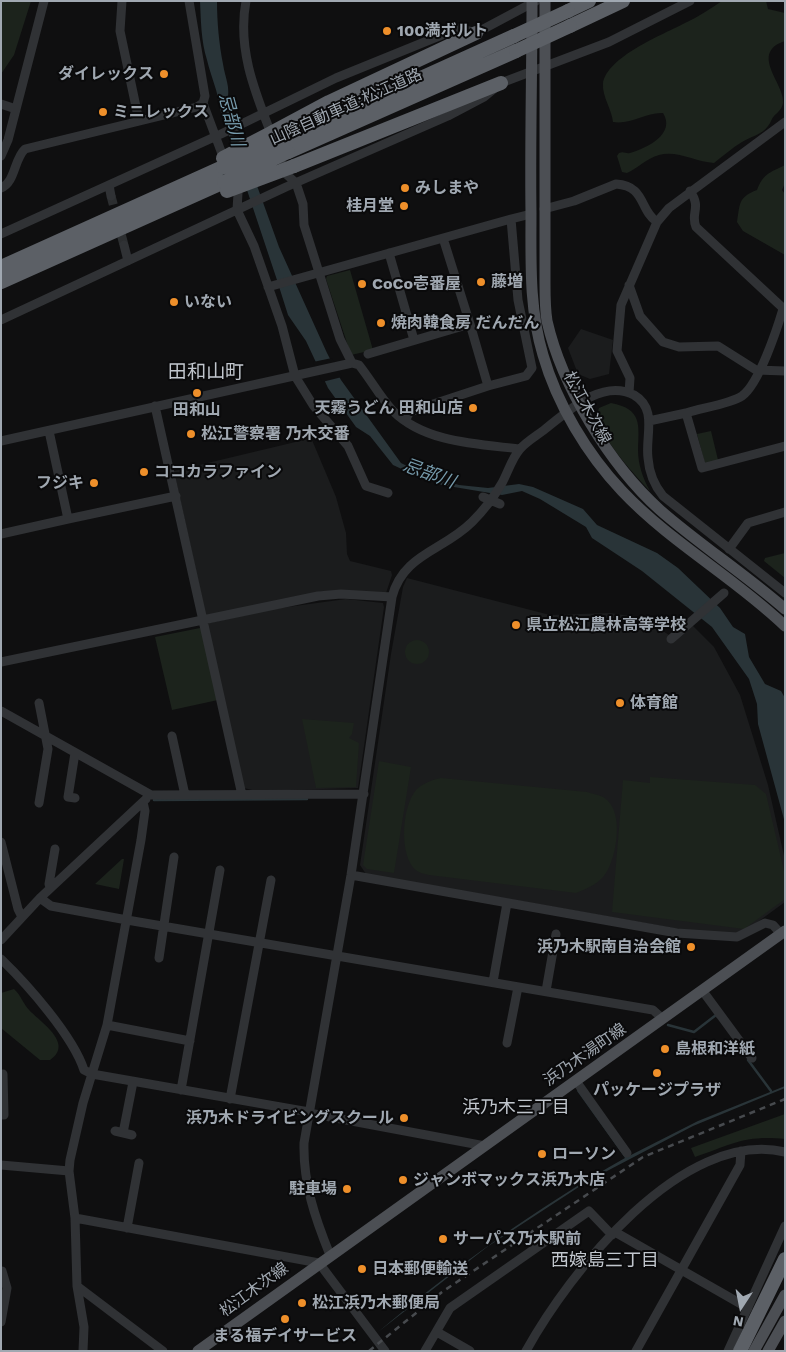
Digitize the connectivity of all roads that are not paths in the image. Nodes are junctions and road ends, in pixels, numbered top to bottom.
1 (44, 1) edge
2 (122, 1) edge
3 (189, 1) edge
4 (246, 1) edge
5 (545, 1) edge
6 (589, 1) edge
7 (623, 1) edge
8 (690, 1) edge
9 (534, 2) edge
10 (476, 33) junction
11 (546, 67) junction
12 (532, 72) junction
13 (501, 83) junction
14 (203, 103) junction
15 (1, 104) edge
16 (16, 109) junction
17 (260, 115) junction
18 (139, 121) junction
19 (785, 122) edge
20 (218, 135) junction
21 (281, 142) junction
22 (1, 156) edge
23 (296, 183) junction
24 (110, 185) junction
25 (226, 187) junction
26 (1, 188) edge
27 (690, 191) junction
28 (111, 196) tunnel mouth
29 (240, 208) junction
30 (544, 209) junction
31 (531, 214) junction
32 (511, 219) junction
33 (657, 222) junction
34 (1, 234) edge
35 (443, 238) junction
36 (124, 245) tunnel mouth
37 (388, 253) junction
38 (128, 261) junction
39 (1, 267) edge
40 (317, 274) junction
41 (1, 282) edge
42 (629, 285) junction
43 (270, 287) junction
44 (784, 310) edge
45 (1, 320) edge
46 (470, 324) junction
47 (414, 340) junction
48 (368, 354) dead end
49 (349, 364) junction
50 (760, 371) junction
51 (785, 371) edge
52 (300, 375) junction
53 (488, 386) junction
54 (629, 393) junction
55 (578, 403) junction
56 (155, 406) junction
57 (566, 412) junction
58 (686, 413) junction
59 (405, 421) junction
60 (649, 421) junction
61 (49, 431) junction
62 (1, 441) edge
63 (785, 446) edge
64 (520, 449) junction
65 (388, 493) dead end
66 (176, 496) junction
67 (785, 512) edge
68 (68, 519) junction
69 (1, 534) edge
70 (729, 549) junction
71 (724, 593) dead end
72 (785, 593) edge
73 (392, 597) junction
74 (785, 609) edge
75 (203, 620) junction
76 (785, 626) edge
77 (671, 639) dead end
78 (1, 662) edge
79 (39, 703) dead end
80 (1, 711) edge
81 (172, 736) dead end
82 (47, 740) junction
83 (74, 755) junction
84 (242, 794) junction
85 (364, 794) junction
86 (151, 795) junction
87 (185, 795) junction
88 (68, 797) dead end
89 (143, 802) junction
90 (39, 803) dead end
91 (1, 842) edge
92 (55, 849) dead end
93 (174, 857) dead end
94 (220, 870) dead end
95 (352, 875) junction
96 (271, 880) dead end
97 (50, 888) junction
98 (40, 898) junction
99 (507, 904) junction
100 (22, 917) junction
101 (127, 920) junction
102 (164, 926) junction
103 (783, 933) edge
104 (209, 934) junction
105 (556, 934) dead end
106 (1, 940) edge
107 (259, 942) junction
108 (337, 956) junction
109 (159, 958) dead end
110 (1, 959) edge
111 (493, 982) junction
112 (518, 986) junction
113 (702, 990) junction
114 (546, 991) junction
115 (662, 1019) junction
116 (107, 1025) junction
117 (190, 1041) junction
118 (508, 1043) dead end
119 (752, 1058) dead end
120 (3, 1074) dead end
121 (92, 1074) junction
122 (576, 1081) junction
123 (133, 1082) junction
124 (181, 1090) junction
125 (230, 1099) junction
126 (309, 1113) junction
127 (1, 1115) edge
128 (123, 1133) dead end
129 (485, 1146) junction
130 (741, 1151) junction
131 (785, 1152) edge
132 (627, 1153) dead end
133 (139, 1163) dead end
134 (1, 1165) edge
135 (69, 1171) junction
136 (75, 1218) junction
137 (785, 1226) edge
138 (127, 1228) junction
139 (613, 1233) junction
140 (330, 1256) junction
141 (785, 1259) edge
142 (319, 1263) junction
143 (682, 1270) junction
144 (2, 1271) edge
145 (77, 1286) junction
146 (782, 1300) edge
147 (748, 1308) junction
148 (785, 1321) edge
149 (1, 1322) edge
150 (436, 1332) junction
151 (83, 1351) edge
152 (163, 1351) edge
153 (198, 1351) edge
154 (384, 1351) edge
155 (425, 1351) edge
156 (470, 1351) edge
157 (526, 1351) edge
158 (636, 1351) edge
159 (728, 1351) edge
160 (740, 1351) edge
161 (754, 1351) edge
162 (768, 1351) edge

1 - 16 street
2 - 18 street
3 - 14 street
4 - 17 street
5 - 11 main road, 松江木次線
6 - 21 highway, 山陰自動車道;松江道路, bridge
7 - 21 highway, 山陰自動車道;松江道路, bridge
8 - 11 street
9 - 10 street
9 - 12 main road, 松江木次線
10 - 17 street
10 - 21 highway
11 - 12 street
11 - 30 main road, 松江木次線
12 - 13 street
12 - 31 main road, 松江木次線
13 - 23 street
13 - 25 highway, bridge
14 - 18 street
14 - 20 street
15 - 16 street
16 - 22 street
17 - 20 street
17 - 23 street
18 - 26 street
19 - 27 street
20 - 24 street
20 - 29 street
21 - 25 highway, 山陰自動車道;松江道路, bridge
21 - 39 highway, 山陰自動車道;松江道路, bridge
23 - 29 street
23 - 40 street
24 - 28 street
24 - 34 street
25 - 41 highway, 山陰自動車道;松江道路
27 - 33 street
27 - 44 street
29 - 38 street
29 - 43 street
30 - 33 street
30 - 55 main road, 松江木次線
31 - 32 street
31 - 57 main road, 松江木次線
32 - 35 street
32 - 53 street
33 - 42 street
35 - 37 street
35 - 46 street
36 - 38 street
37 - 40 street
37 - 47 street
38 - 45 street
40 - 43 street
40 - 49 street
42 - 50 street
42 - 54 street
43 - 52 street
44 - 50 street
46 - 47 street
46 - 53 street
47 - 48 street
49 - 52 street
49 - 59 street
50 - 51 street
50 - 58 street
52 - 56 street
52 - 65 street
53 - 59 street
54 - 55 street
54 - 60 street
55 - 57 street
55 - 74 main road, 松江木次線
56 - 61 street
56 - 66 street
57 - 64 street
57 - 76 main road, 松江木次線
58 - 60 street
58 - 63 street
59 - 64 street
60 - 70 street
61 - 62 street
61 - 68 street
64 - 73 street
66 - 68 street
66 - 75 street
67 - 70 street
68 - 69 street
70 - 72 street
71 - 77 street
73 - 75 street
73 - 85 street
75 - 78 street
75 - 84 street
79 - 82 street
80 - 82 street
81 - 87 street
82 - 83 street
82 - 90 street
83 - 86 street
83 - 88 street
84 - 85 street
84 - 87 street
85 - 95 street
86 - 87 street
86 - 89 street
89 - 97 street
89 - 101 street
91 - 100 street
92 - 97 street
93 - 102 street
94 - 104 street
95 - 99 street
95 - 108 street
96 - 107 street
97 - 98 street
98 - 100 street
98 - 101 street
99 - 103 street
99 - 111 street
100 - 106 street
101 - 102 street
101 - 116 street
102 - 104 street
102 - 109 street
103 - 113 main road, 浜乃木湯町線
104 - 107 street
104 - 117 street
105 - 114 street
107 - 108 street
107 - 125 street
108 - 111 street
108 - 126 street
110 - 121 street
111 - 112 street
112 - 114 street
112 - 118 street
113 - 115 main road, 浜乃木湯町線
113 - 119 street
114 - 115 street
115 - 122 main road, 浜乃木湯町線
116 - 117 street
116 - 121 street
117 - 124 street
120 - 127 street
121 - 123 street
121 - 135 street
122 - 129 main road, 浜乃木湯町線
122 - 132 street
123 - 124 street
123 - 128 street
124 - 125 street
125 - 126 street
126 - 129 street
126 - 140 street
129 - 140 main road, 浜乃木湯町線
130 - 131 street
130 - 139 street
130 - 143 street
133 - 138 street
134 - 135 street
135 - 136 street
136 - 138 street
136 - 145 street
137 - 147 street
138 - 142 street
139 - 143 street
139 - 150 street
139 - 157 street
140 - 142 main road, 松江木次線
141 - 160 highway
142 - 153 main road, 松江木次線
142 - 154 street
143 - 147 street
143 - 158 street
144 - 149 street
145 - 151 street
145 - 152 street
146 - 161 main road
147 - 159 street
148 - 162 main road
150 - 155 street
150 - 156 street

